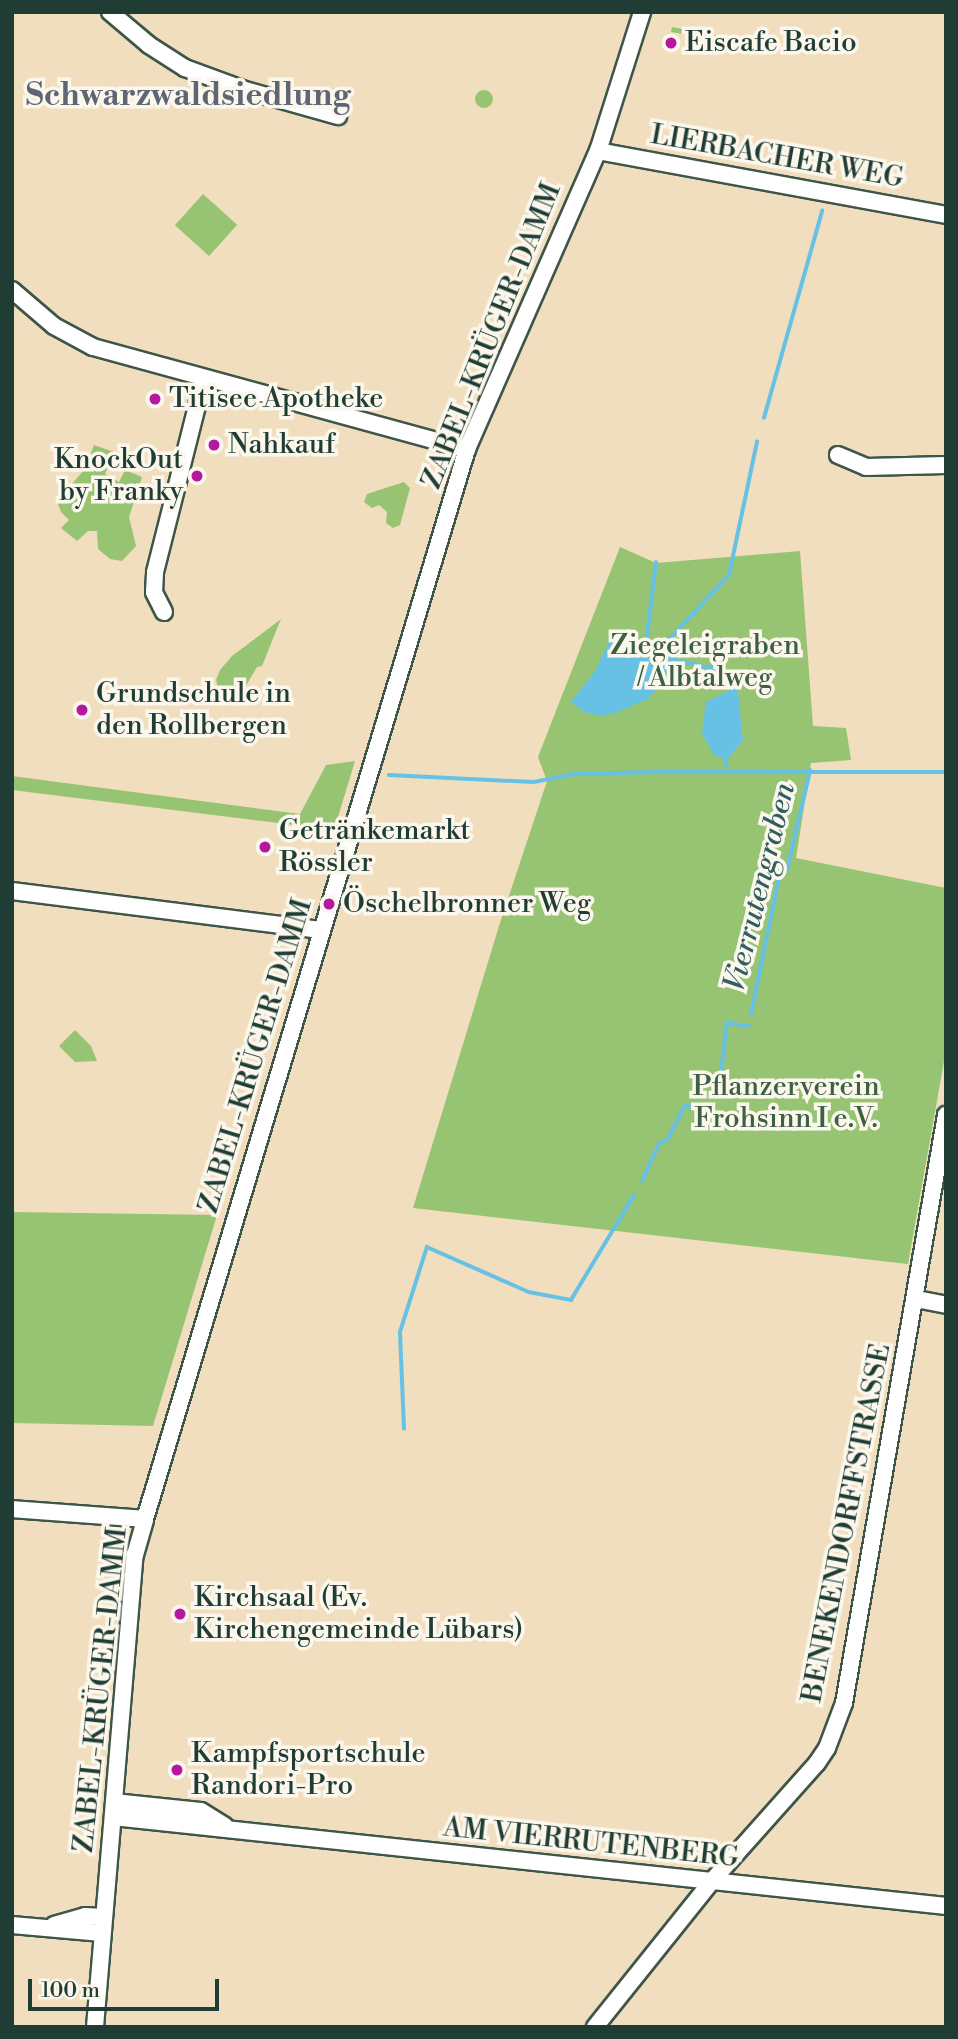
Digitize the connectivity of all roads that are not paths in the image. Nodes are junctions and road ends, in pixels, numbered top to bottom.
1 (110, 12) edge
2 (642, 12) edge
3 (338, 116) dead end
4 (598, 151) junction
5 (946, 215) edge
6 (12, 290) edge
7 (204, 378) junction
8 (467, 449) junction
9 (838, 455) dead end
10 (946, 465) edge
11 (164, 612) dead end
12 (12, 891) edge
13 (321, 930) junction
14 (946, 1115) edge
15 (916, 1299) junction
16 (946, 1305) edge
17 (12, 1509) edge
18 (145, 1519) junction
19 (113, 1809) junction
20 (711, 1882) junction
21 (946, 1906) edge
22 (12, 1925) edge
23 (103, 1925) junction
24 (95, 2027) edge
25 (595, 2027) edge

1 - 3 street
2 - 4 street, ZABEL-KRÜGER-DAMM
4 - 5 street, LIERBACHER WEG
4 - 8 street, ZABEL-KRÜGER-DAMM
6 - 7 street
7 - 8 street
7 - 11 street
8 - 13 street, ZABEL-KRÜGER-DAMM
9 - 10 street
12 - 13 street
13 - 18 street, ZABEL-KRÜGER-DAMM
14 - 15 street, BENEKENDORFFSTRASSE
15 - 16 street
15 - 20 street, BENEKENDORFFSTRASSE
17 - 18 street
18 - 19 street, ZABEL-KRÜGER-DAMM
19 - 20 street, AM VIERRUTENBERG
19 - 23 street, ZABEL-KRÜGER-DAMM
20 - 21 street, AM VIERRUTENBERG
20 - 25 street, BENEKENDORFFSTRASSE
22 - 23 street
23 - 24 street, ZABEL-KRÜGER-DAMM

